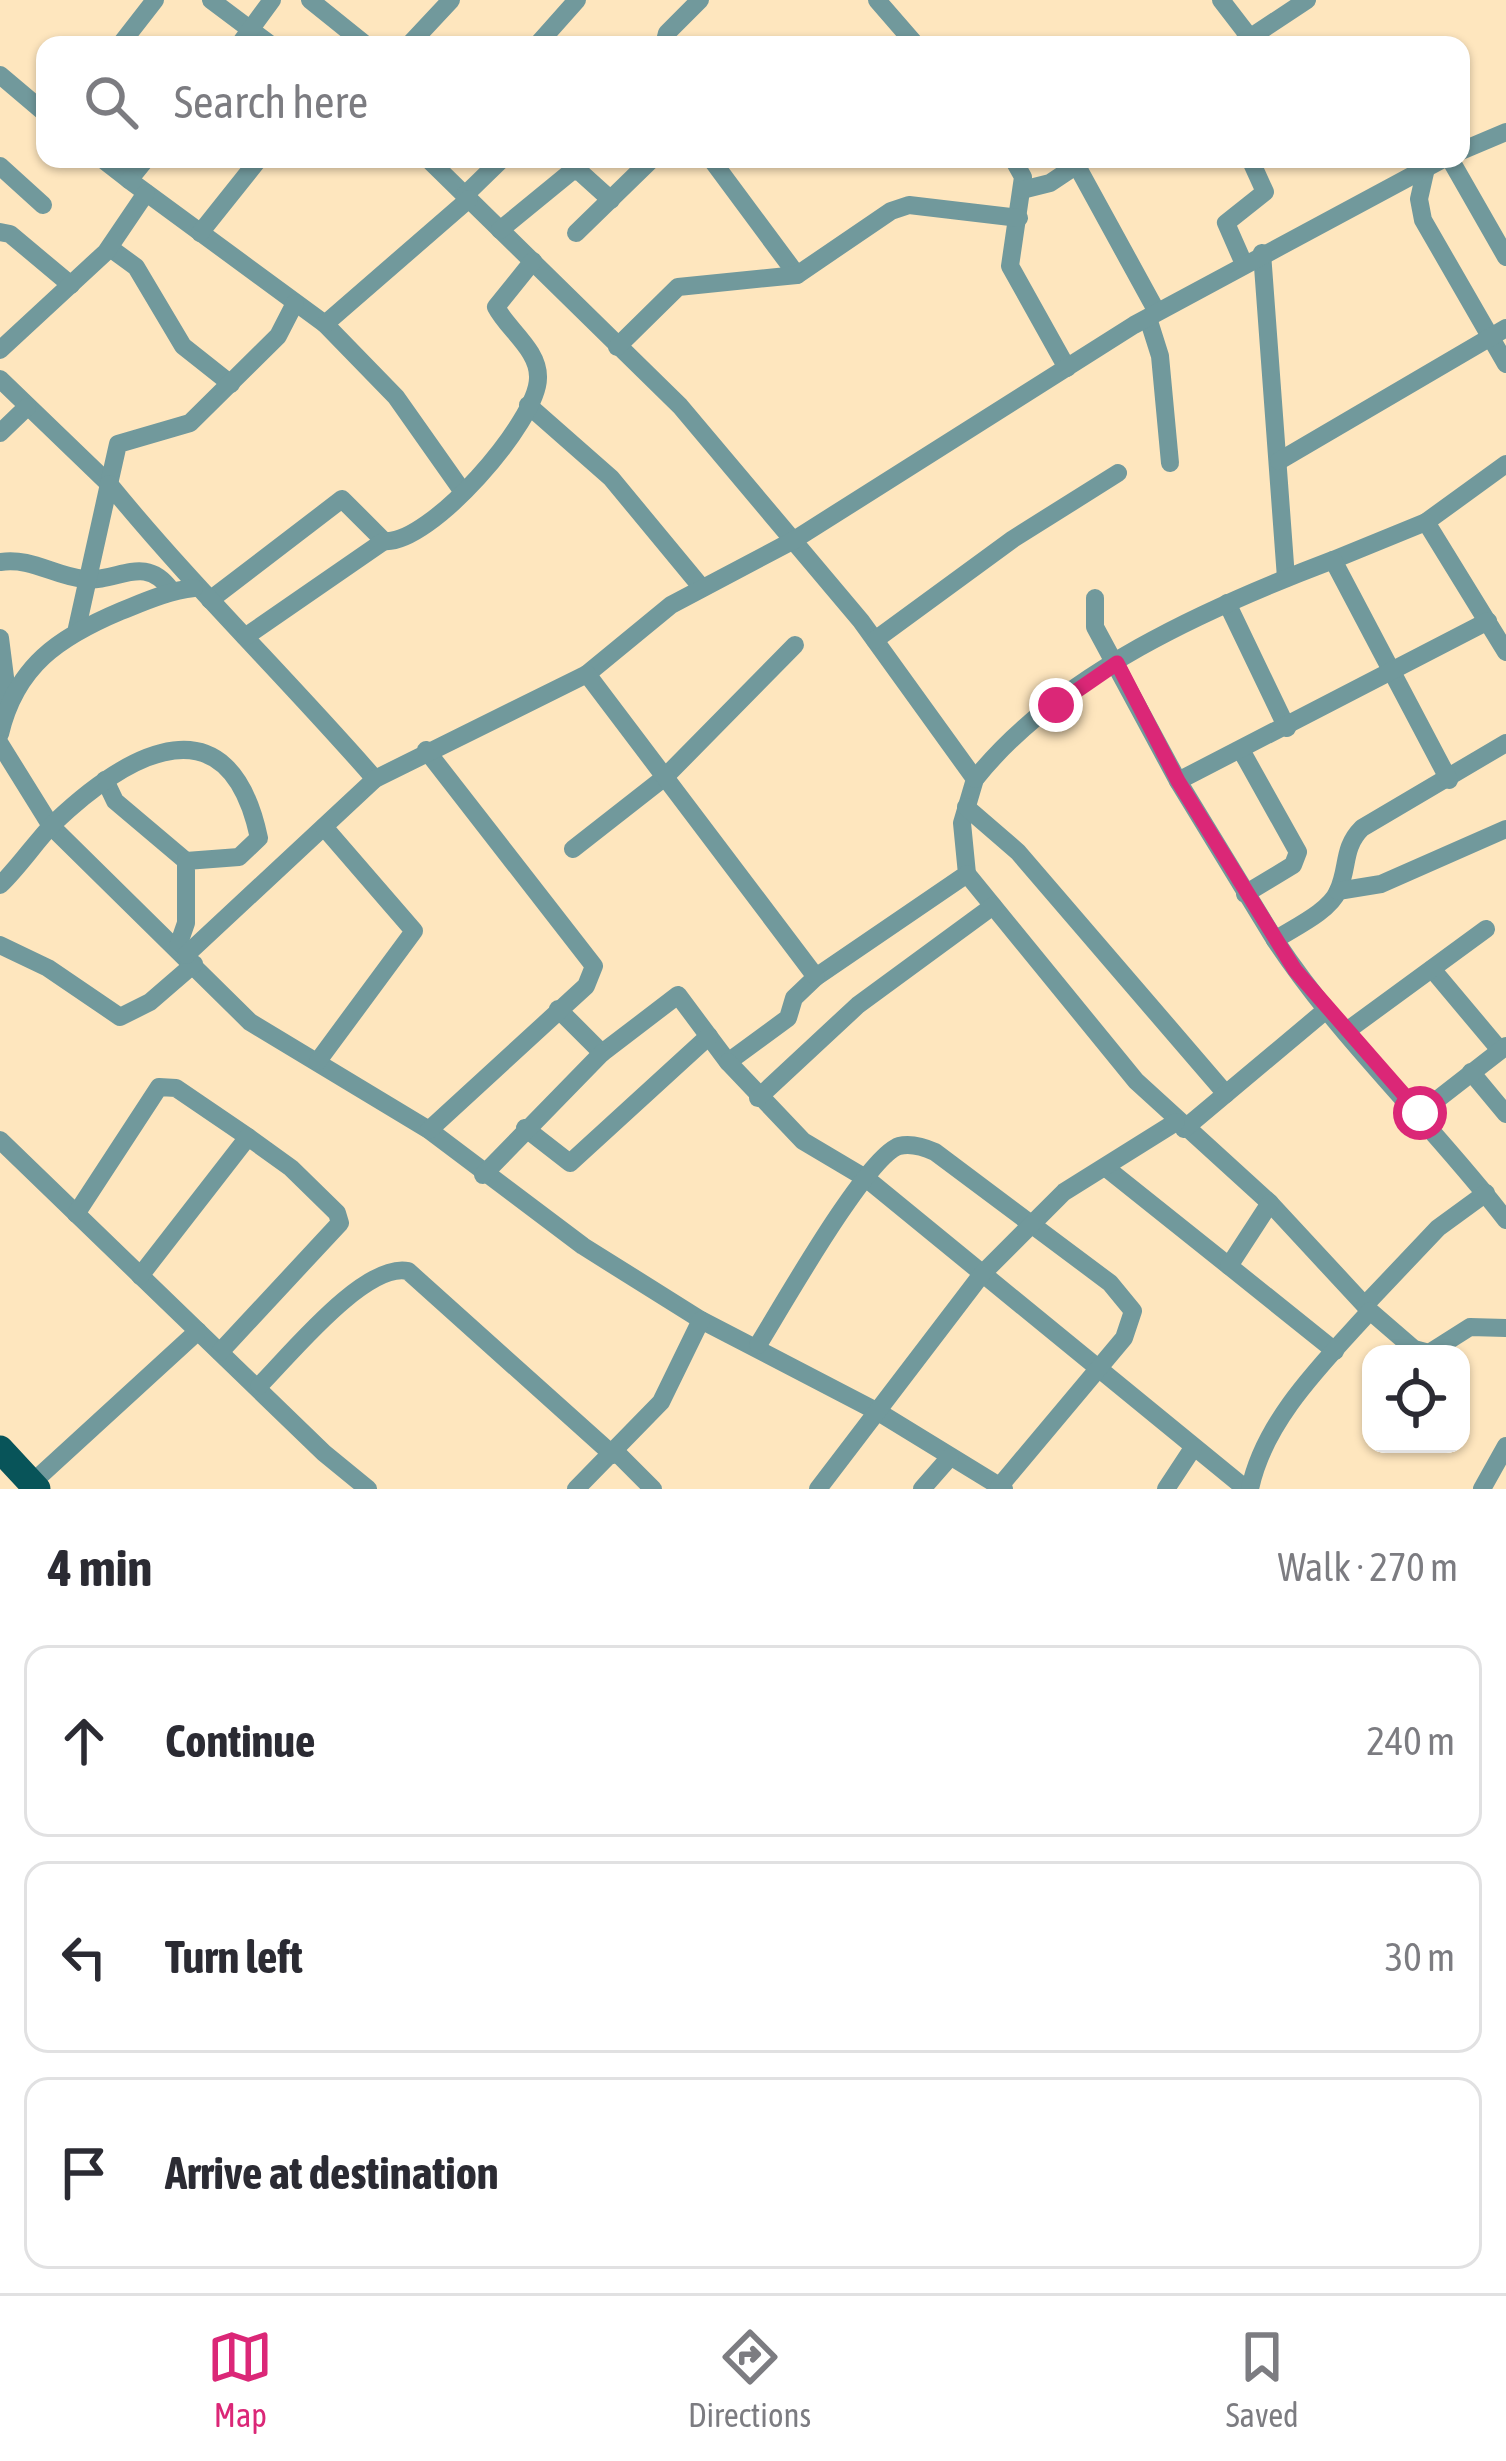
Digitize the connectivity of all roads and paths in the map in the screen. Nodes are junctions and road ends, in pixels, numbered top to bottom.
1 (155, 0) edge
2 (211, 0) edge
3 (272, 0) edge
4 (310, 0) edge
5 (451, 0) edge
6 (577, 0) edge
7 (700, 0) edge
8 (877, 0) edge
9 (1221, 0) edge
10 (1307, 0) edge
11 (127, 36) edge
12 (243, 36) edge
13 (246, 36) edge
14 (355, 36) edge
15 (417, 36) edge
16 (545, 36) edge
17 (666, 36) edge
18 (908, 36) edge
19 (1242, 36) edge
20 (1254, 36) edge
21 (0, 75) edge
22 (36, 105) edge
23 (1504, 137) edge
24 (1470, 148) edge
25 (0, 166) edge
26 (114, 168) edge
27 (139, 168) edge
28 (252, 168) edge
29 (437, 168) edge
30 (494, 168) edge
31 (637, 168) edge
32 (718, 168) edge
33 (1016, 168) edge
34 (1073, 168) edge
35 (1085, 168) edge
36 (1254, 168) edge
37 (1428, 168) edge
38 (1436, 168) edge
39 (1444, 168) edge
40 (129, 180) junction
41 (1022, 190) junction
42 (146, 193) junction
43 (467, 197) junction
44 (611, 200) junction
45 (43, 205) dead end
46 (1019, 218) junction
47 (500, 230) junction
48 (0, 232) edge
49 (200, 233) junction
50 (576, 233) dead end
51 (110, 248) junction
52 (1262, 253) junction
53 (1506, 257) edge
54 (533, 261) junction
55 (1244, 264) junction
56 (797, 275) junction
57 (70, 285) junction
58 (296, 303) junction
59 (1152, 315) junction
60 (325, 325) junction
61 (1498, 332) edge
62 (616, 346) junction
63 (0, 350) edge
64 (1506, 364) edge
65 (1067, 368) junction
66 (0, 379) edge
67 (231, 384) junction
68 (529, 406) junction
69 (28, 407) junction
70 (0, 433) edge
71 (1279, 461) junction
72 (1169, 463) dead end
73 (1506, 464) edge
74 (1118, 473) dead end
75 (109, 484) junction
76 (463, 492) junction
77 (1426, 523) junction
78 (794, 540) junction
79 (384, 541) junction
80 (1333, 560) junction
81 (0, 562) edge
82 (1286, 578) junction
83 (87, 580) junction
84 (702, 588) junction
85 (171, 590) junction
86 (202, 594) junction
87 (1095, 598) dead end
88 (1227, 602) junction
89 (1487, 621) junction
90 (77, 628) junction
91 (245, 637) junction
92 (0, 638) edge
93 (875, 640) junction
94 (794, 645) dead end
95 (1506, 652) edge
96 (1117, 663) junction
97 (587, 674) junction
98 (1390, 675) junction
99 (8, 701) junction
100 (1287, 728) junction
101 (0, 734) edge
102 (1506, 742) edge
103 (0, 744) edge
104 (426, 750) junction
105 (1241, 750) junction
106 (665, 777) junction
107 (975, 778) junction
108 (375, 779) junction
109 (105, 780) junction
110 (1449, 780) junction
111 (1178, 781) junction
112 (966, 806) junction
113 (51, 826) junction
114 (324, 827) junction
115 (1506, 829) edge
116 (573, 849) dead end
117 (186, 861) junction
118 (967, 874) junction
119 (0, 885) edge
120 (1338, 891) junction
121 (1245, 893) junction
122 (993, 906) junction
123 (1486, 929) dead end
124 (1275, 940) junction
125 (0, 945) edge
126 (186, 955) junction
127 (1432, 969) junction
128 (816, 977) junction
129 (558, 1009) junction
130 (1326, 1010) junction
131 (1348, 1030) junction
132 (709, 1036) junction
133 (1503, 1048) edge
134 (602, 1053) junction
135 (318, 1060) junction
136 (728, 1062) junction
137 (1471, 1072) junction
138 (1226, 1094) junction
139 (758, 1098) junction
140 (1420, 1113) junction
141 (1506, 1114) edge
142 (1180, 1126) junction
143 (525, 1127) junction
144 (429, 1130) junction
145 (248, 1136) junction
146 (0, 1140) edge
147 (1105, 1167) junction
148 (483, 1175) junction
149 (867, 1179) junction
150 (1494, 1194) edge
151 (1270, 1202) junction
152 (76, 1214) junction
153 (1506, 1220) edge
154 (1033, 1224) junction
155 (1229, 1266) junction
156 (982, 1274) junction
157 (140, 1276) junction
158 (1367, 1308) junction
159 (701, 1320) junction
160 (1506, 1328) edge
161 (198, 1331) junction
162 (758, 1345) junction
163 (1335, 1351) junction
164 (220, 1352) junction
165 (1097, 1369) junction
166 (259, 1386) junction
167 (880, 1413) junction
168 (1506, 1446) edge
169 (1193, 1448) junction
170 (0, 1449) edge
171 (614, 1454) junction
172 (950, 1457) junction
173 (34, 1486) edge
174 (1002, 1488) edge
175 (1170, 1488) edge
176 (368, 1489) edge
177 (576, 1489) edge
178 (653, 1489) edge
179 (818, 1489) edge
180 (922, 1489) edge
181 (1248, 1489) edge
182 (1482, 1489) edge

1 - 11 street
2 - 12 street
3 - 13 street
4 - 14 street
5 - 15 street
6 - 16 street
7 - 17 street
8 - 18 street
9 - 19 street
10 - 20 street
21 - 22 street
23 - 24 street
25 - 45 street
26 - 40 street
27 - 40 street
28 - 49 street
29 - 43 street
30 - 43 street
31 - 44 street
32 - 56 street
33 - 41 street
34 - 41 street
35 - 59 street
36 - 55 street
37 - 52 street
38 - 61 street
39 - 53 street
40 - 42 street
41 - 46 street
42 - 49 street
42 - 51 street
43 - 47 street
43 - 60 street
44 - 47 street
44 - 50 street
46 - 56 street
46 - 65 street
47 - 54 street
48 - 57 street
49 - 58 street
51 - 57 street
51 - 67 street
52 - 55 street
52 - 71 street
54 - 62 street
54 - 68 street
55 - 59 street
56 - 62 street
57 - 63 street
58 - 60 street
58 - 67 street
59 - 65 street
59 - 72 street
60 - 76 street
61 - 64 street
61 - 71 street
62 - 78 street
65 - 78 street
66 - 69 street
67 - 75 street
68 - 76 street
68 - 84 street
69 - 70 street
69 - 75 street
71 - 82 street
73 - 77 street
74 - 93 street
75 - 83 street
75 - 86 street
76 - 79 street
77 - 80 street
77 - 89 street
78 - 84 street
78 - 93 street
79 - 86 street
79 - 91 street
80 - 82 street
80 - 98 street
81 - 83 street
82 - 88 street
83 - 85 street
83 - 90 street
84 - 97 street
85 - 86 street
85 - 90 street
86 - 91 street
87 - 96 street
88 - 96 street
88 - 100 street
89 - 95 street
89 - 98 street
90 - 99 street
91 - 108 street
92 - 99 street
93 - 107 street
94 - 106 street
96 - 107 street
96 - 111 street
97 - 104 street
97 - 106 street
98 - 100 street
98 - 110 street
99 - 101 street
100 - 105 street
102 - 110 street
103 - 113 street
104 - 108 street
104 - 129 street
105 - 111 street
105 - 121 street
106 - 116 street
106 - 128 street
107 - 112 street
108 - 114 street
109 - 113 street
109 - 117 street
109 - 117 street
110 - 120 street
111 - 121 street
112 - 118 street
112 - 138 street
113 - 119 street
113 - 126 street
114 - 126 street
114 - 135 street
115 - 120 street
117 - 126 street
118 - 122 street
118 - 128 street
120 - 124 street
121 - 124 street
122 - 139 street
122 - 142 street
123 - 127 street
124 - 130 street
125 - 126 street
126 - 135 street
127 - 131 street
127 - 133 street
128 - 136 street
129 - 134 street
129 - 144 street
130 - 131 street
130 - 138 street
131 - 140 street
132 - 134 street
132 - 136 street
132 - 143 street
133 - 137 street
134 - 143 street
135 - 144 street
136 - 139 street
137 - 140 street
137 - 141 street
138 - 142 street
139 - 149 street
140 - 150 street
142 - 147 street
142 - 151 street
143 - 148 street
144 - 148 street
145 - 152 street
145 - 157 street
145 - 164 street
146 - 152 street
147 - 154 street
147 - 155 street
148 - 159 street
149 - 154 street
149 - 156 street
149 - 162 street
150 - 153 street
150 - 158 street
151 - 155 street
151 - 158 street
152 - 157 street
154 - 156 street
154 - 165 street
155 - 163 street
156 - 165 street
156 - 167 street
157 - 161 street
158 - 160 street
158 - 163 street
159 - 162 street
159 - 171 street
161 - 164 street
161 - 173 street
162 - 167 street
163 - 181 street
164 - 166 street
165 - 169 street
165 - 174 street
166 - 171 street
166 - 176 street
167 - 172 street
167 - 179 street
168 - 182 street
169 - 175 street
169 - 181 street
170 - 173 main road
171 - 177 street
171 - 178 street
172 - 174 street
172 - 180 street

